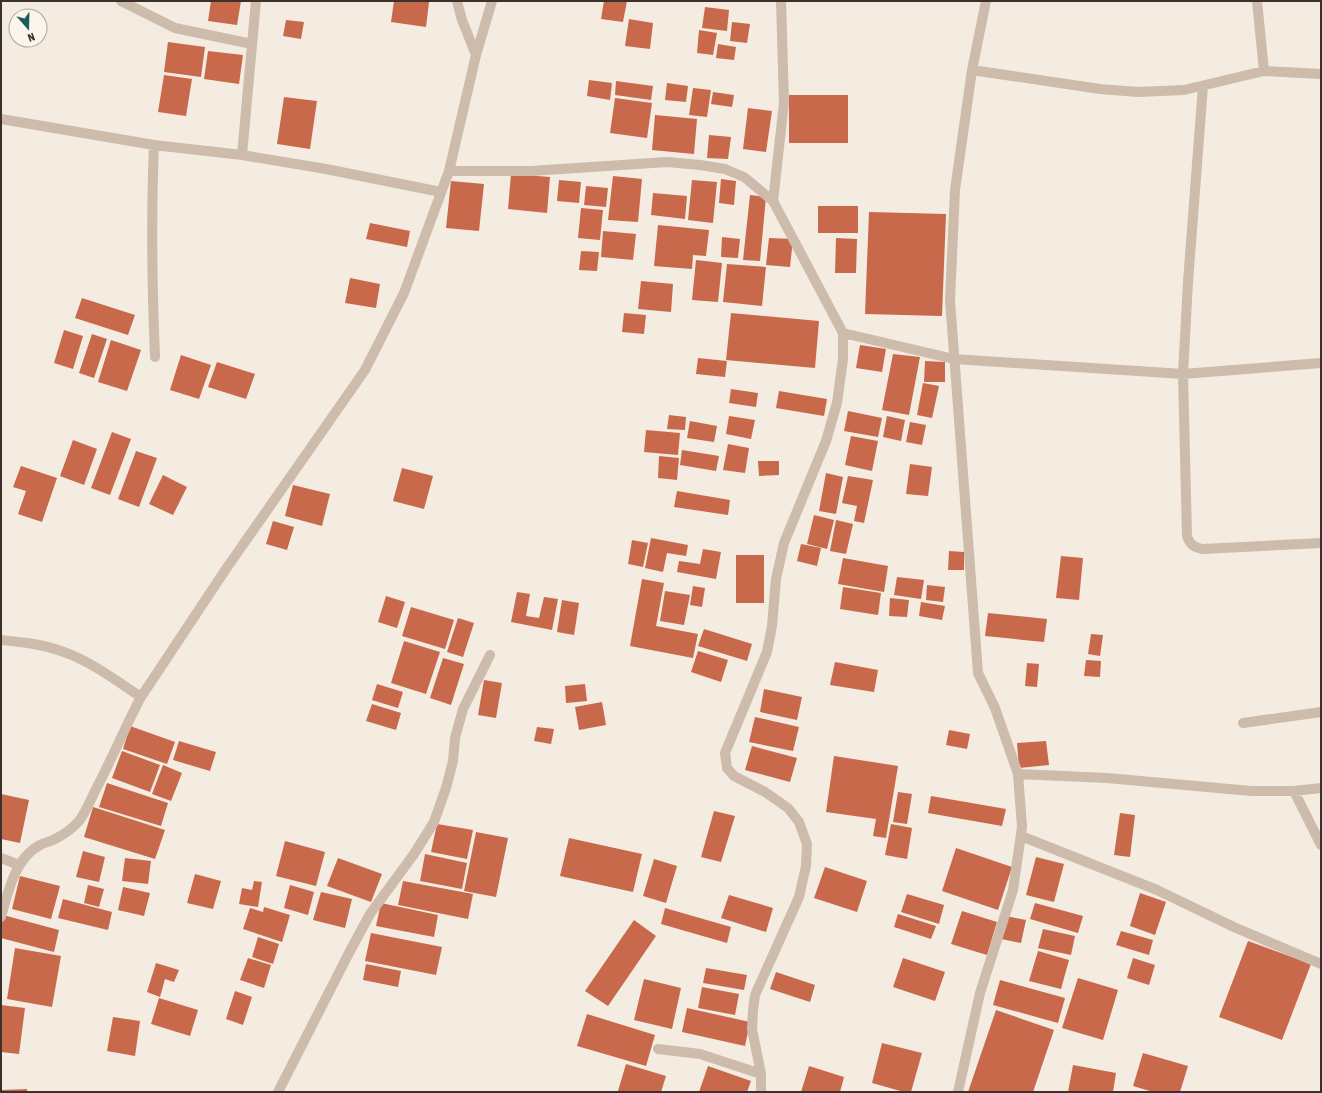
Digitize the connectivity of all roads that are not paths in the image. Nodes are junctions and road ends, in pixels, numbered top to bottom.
1 (121, 1) edge
2 (256, 1) edge
3 (457, 1) edge
4 (492, 1) edge
5 (781, 1) edge
6 (986, 1) edge
7 (1257, 1) edge
8 (252, 44) junction
9 (476, 55) junction
10 (972, 70) junction
11 (1264, 71) junction
12 (1321, 74) edge
13 (1203, 86) junction
14 (1, 119) edge
15 (154, 144) junction
16 (242, 155) junction
17 (449, 171) junction
18 (441, 192) junction
19 (773, 201) junction
20 (843, 333) junction
21 (155, 357) dead end
22 (954, 359) junction
23 (1321, 363) edge
24 (1183, 374) junction
25 (1321, 543) edge
26 (1, 640) edge
27 (490, 655) dead end
28 (141, 697) junction
29 (1321, 712) edge
30 (1243, 724) dead end
31 (1018, 774) junction
32 (1321, 788) edge
33 (1294, 791) junction
34 (1021, 836) junction
35 (1321, 845) edge
36 (1, 858) edge
37 (19, 865) junction
38 (1, 917) edge
39 (1321, 964) edge
40 (658, 1049) dead end
41 (761, 1074) junction
42 (278, 1092) edge
43 (761, 1092) edge
44 (958, 1092) edge

1 - 8 street
2 - 8 street
3 - 9 street
4 - 9 street
5 - 19 street
6 - 10 street
7 - 11 street
8 - 16 street
9 - 17 street
10 - 13 street
10 - 22 street
11 - 12 street
11 - 13 street
13 - 24 street
14 - 15 street
15 - 16 street
15 - 21 street
16 - 18 street
17 - 18 street
17 - 19 street
18 - 28 street
19 - 20 street
20 - 22 street
20 - 41 street
22 - 24 street
22 - 31 street
23 - 24 street
24 - 25 street
26 - 28 street
27 - 42 street
28 - 37 street
29 - 30 street
31 - 33 street
31 - 34 street
32 - 33 street
33 - 35 street
34 - 39 street
34 - 44 street
36 - 37 street
37 - 38 street
40 - 41 street
41 - 43 street

